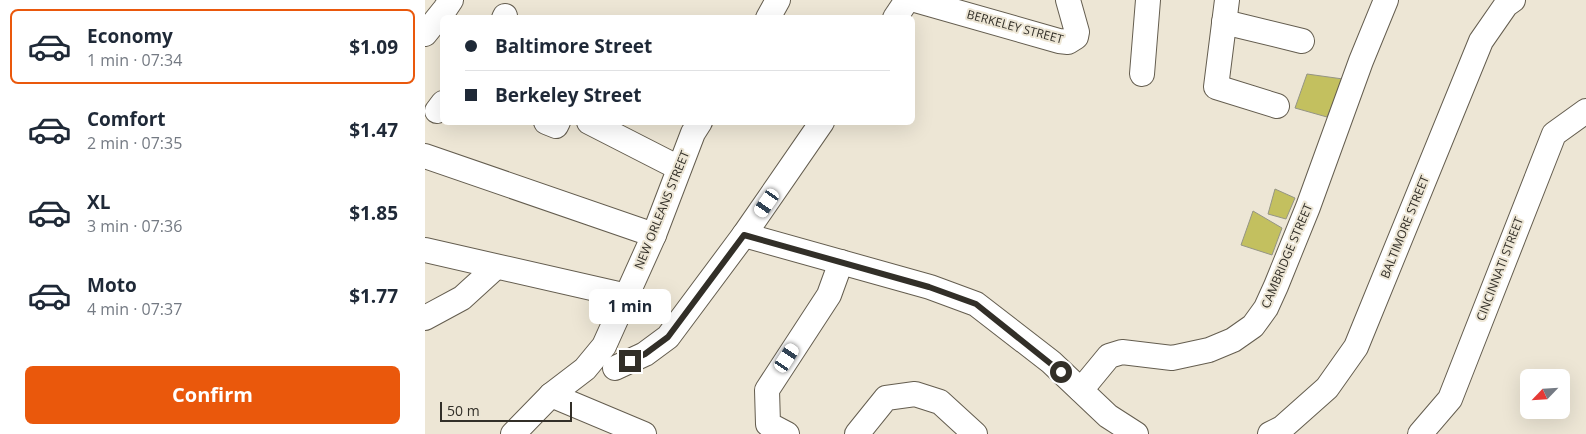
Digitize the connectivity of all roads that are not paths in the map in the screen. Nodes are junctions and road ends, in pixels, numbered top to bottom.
1 (451, 0) edge
2 (778, 0) edge
3 (907, 0) edge
4 (915, 0) edge
5 (1067, 0) edge
6 (1148, 0) edge
7 (1386, 0) edge
8 (1513, 0) edge
9 (1225, 11) edge
10 (440, 15) edge
11 (440, 15) edge
12 (770, 15) edge
13 (897, 15) edge
14 (425, 34) edge
15 (1302, 41) dead end
16 (1142, 74) dead end
17 (1277, 106) dead end
18 (1586, 111) edge
19 (595, 125) edge
20 (698, 125) edge
21 (820, 125) edge
22 (425, 156) edge
23 (679, 168) junction
24 (654, 235) junction
25 (744, 235) junction
26 (425, 250) edge
27 (841, 262) junction
28 (496, 267) junction
29 (627, 296) junction
30 (425, 318) edge
31 (615, 368) dead end
32 (1081, 390) junction
33 (551, 395) junction
34 (513, 434) edge
35 (644, 434) edge
36 (787, 434) edge
37 (857, 434) edge
38 (975, 434) edge
39 (1136, 434) edge
40 (1270, 434) edge
41 (1420, 434) edge

1 - 11 street
2 - 12 street
3 - 13 street
4 - 5 street, BERKELEY STREET
6 - 16 street
7 - 32 street, CAMBRIDGE STREET
8 - 40 street, BALTIMORE STREET
9 - 15 street
9 - 17 street
10 - 14 street
18 - 41 street, CINCINNATI STREET
19 - 23 street
20 - 23 street, NEW ORLEANS STREET
21 - 25 street
22 - 24 street
23 - 24 street, NEW ORLEANS STREET
24 - 29 street, NEW ORLEANS STREET
25 - 27 street
25 - 31 street
26 - 28 street
27 - 32 street
27 - 36 street
28 - 29 street
28 - 30 street
29 - 33 street, NEW ORLEANS STREET
32 - 39 street
33 - 34 street, NEW ORLEANS STREET
33 - 35 street
37 - 38 street

